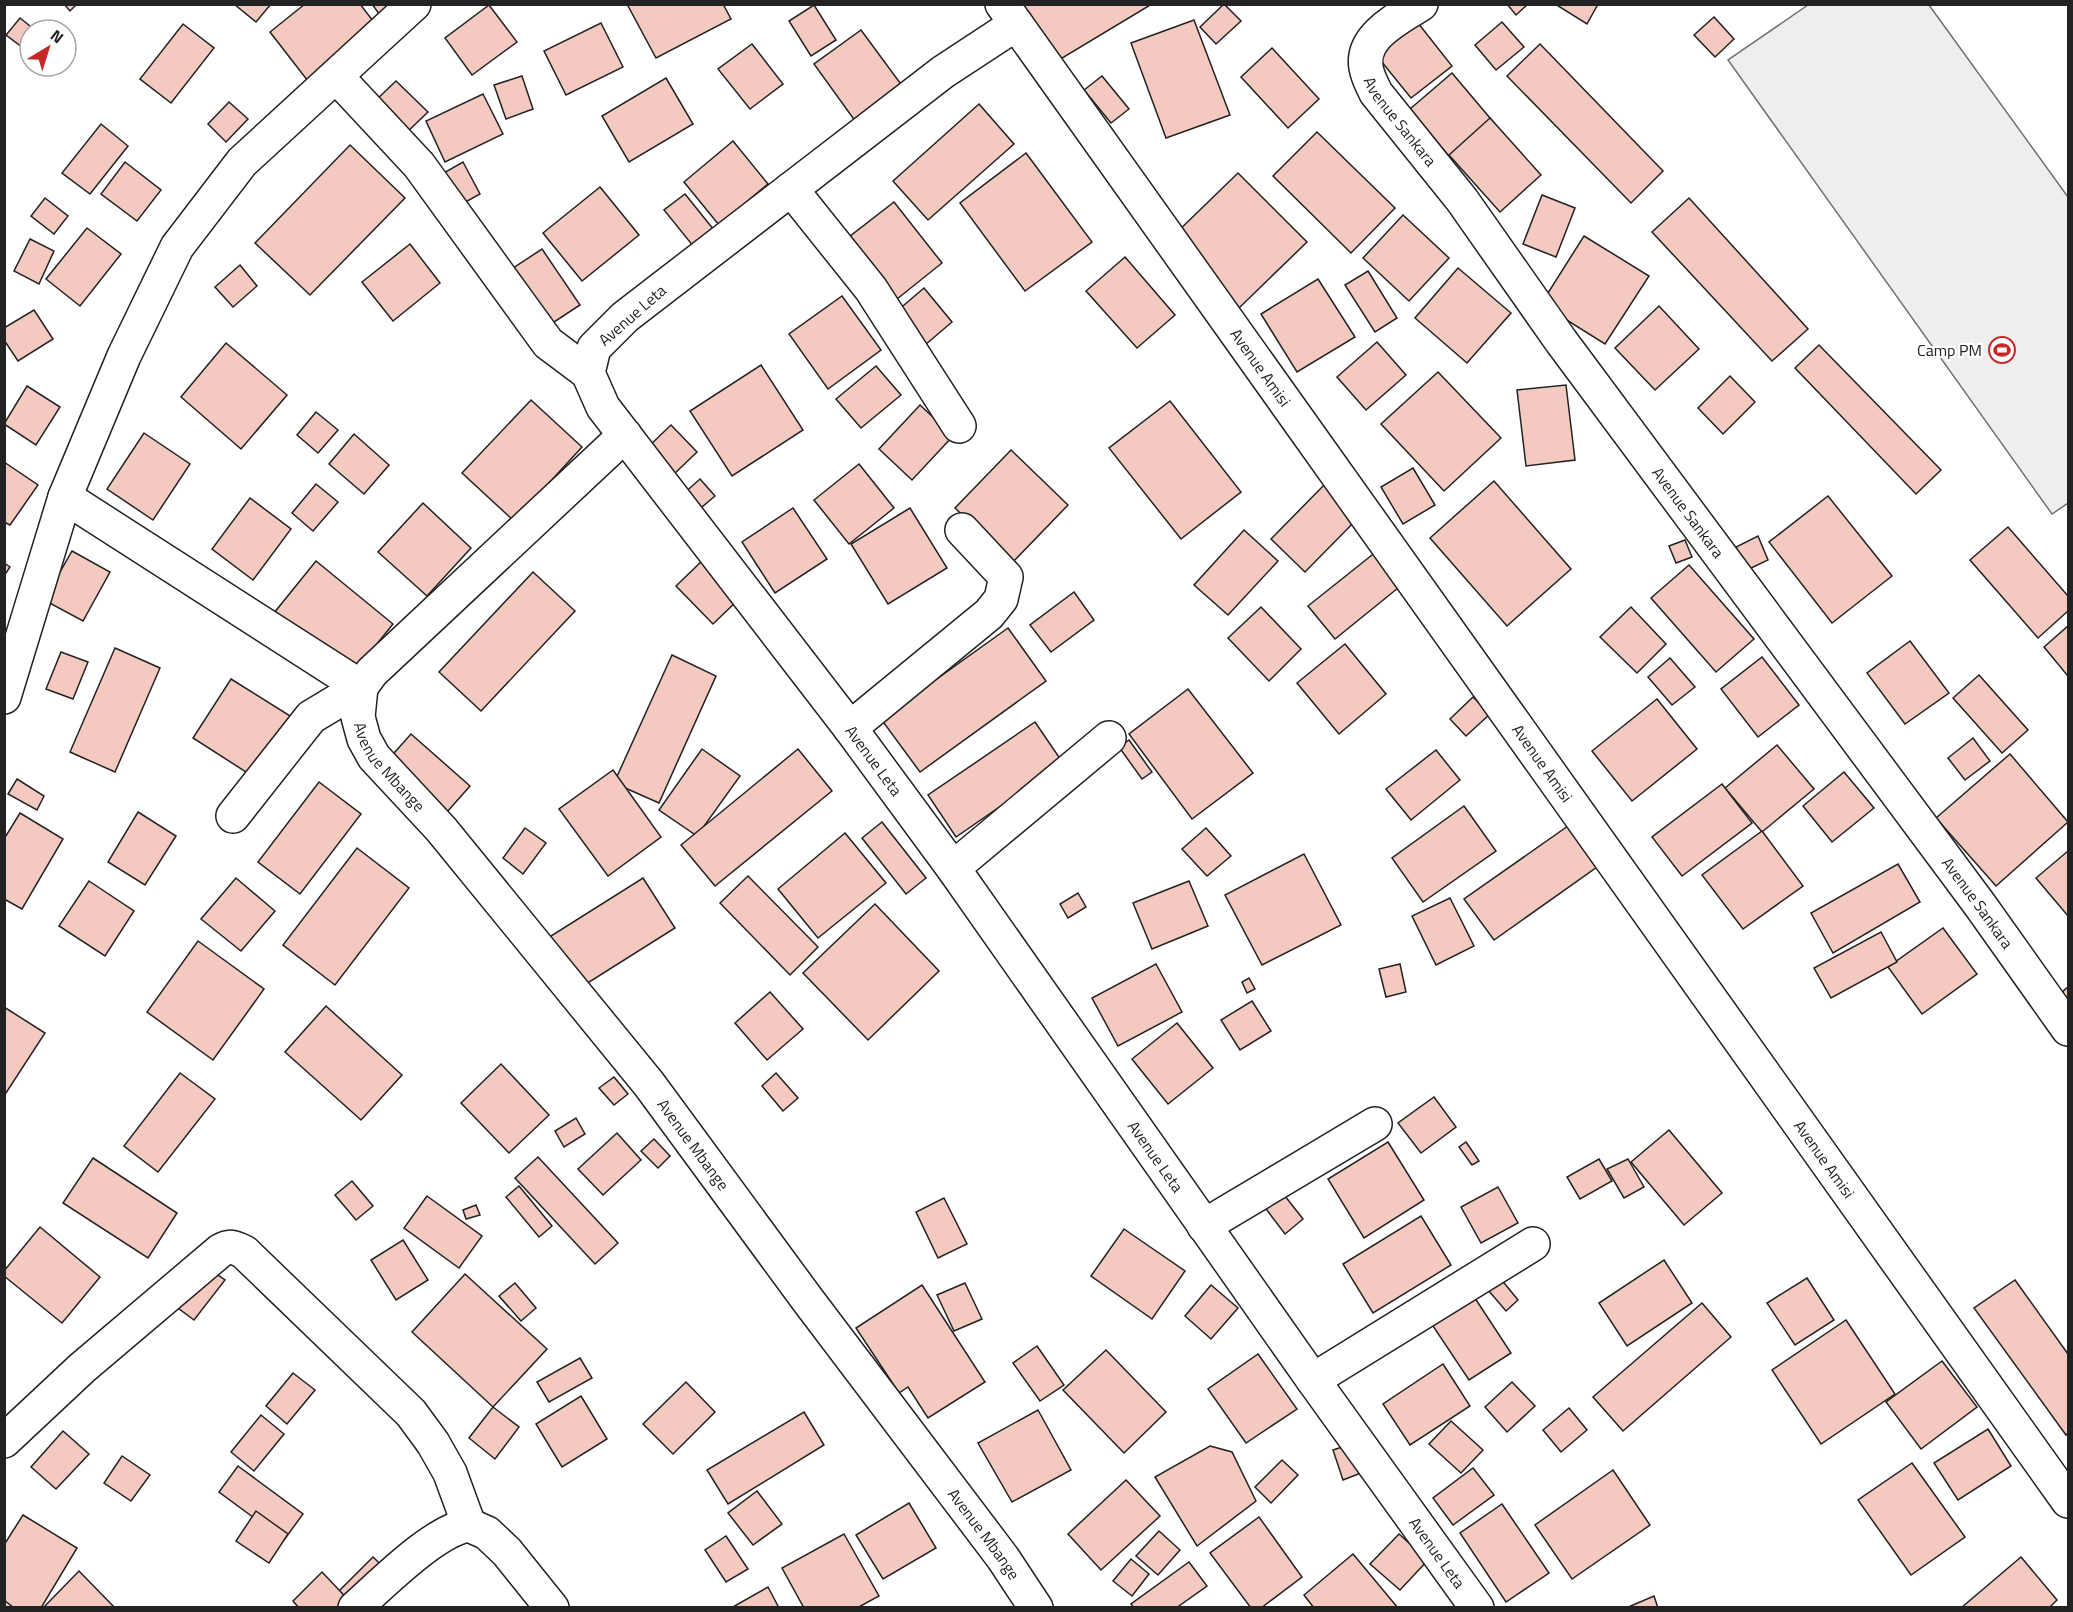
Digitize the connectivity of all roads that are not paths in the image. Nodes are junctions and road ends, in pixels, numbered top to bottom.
1 (414, 4) edge
2 (1421, 4) edge
3 (1009, 14) edge
4 (336, 76) junction
5 (791, 189) junction
6 (588, 373) junction
7 (959, 426) dead end
8 (625, 435) junction
9 (65, 497) junction
10 (962, 530) dead end
11 (361, 687) junction
12 (4, 697) edge
13 (850, 728) junction
14 (1109, 738) dead end
15 (233, 816) dead end
16 (953, 868) junction
17 (2068, 1029) edge
18 (1375, 1124) dead end
19 (1204, 1226) junction
20 (1533, 1244) dead end
21 (1313, 1380) junction
22 (4, 1440) edge
23 (2068, 1501) edge
24 (469, 1525) junction
25 (355, 1608) edge
26 (552, 1608) edge
27 (1036, 1608) edge
28 (1477, 1608) edge

1 - 4 street
2 - 17 street, Avenue Sankara
3 - 5 street, Avenue Leta
3 - 23 street, Avenue Amisi
4 - 6 street
4 - 9 street
5 - 6 street, Avenue Leta
5 - 7 street
6 - 8 street, Avenue Leta
8 - 11 street
8 - 13 street, Avenue Leta
9 - 11 street
9 - 12 street
10 - 13 street
11 - 15 street
11 - 27 street, Avenue Mbange
13 - 16 street, Avenue Leta
14 - 16 street
16 - 19 street, Avenue Leta
18 - 19 street
19 - 21 street, Avenue Leta
20 - 21 street
21 - 28 street, Avenue Leta
22 - 24 street
24 - 25 street
24 - 26 street

